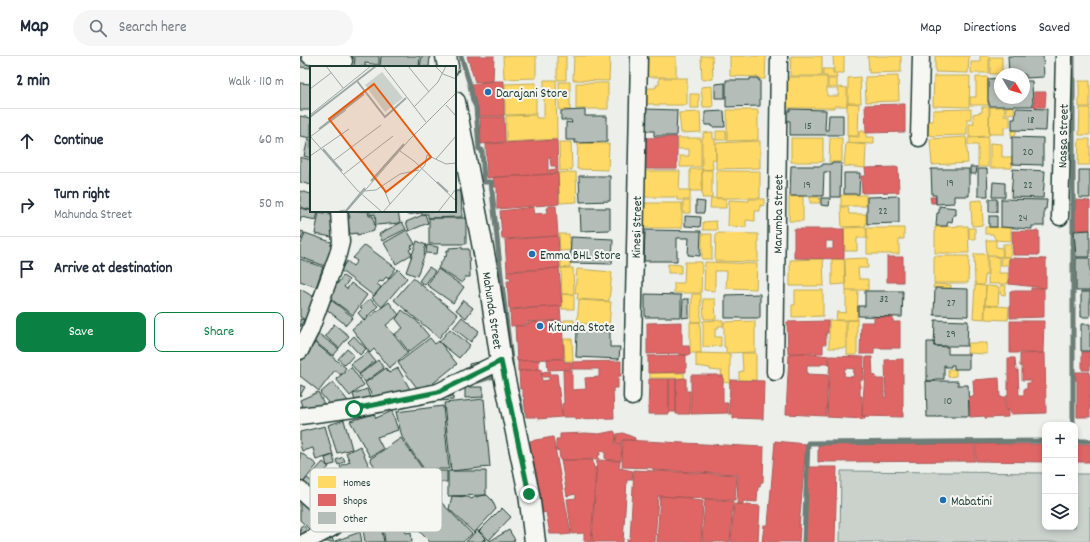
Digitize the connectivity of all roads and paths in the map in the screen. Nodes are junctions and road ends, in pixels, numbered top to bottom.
1 (310, 56) edge
2 (446, 56) edge
3 (639, 56) edge
4 (779, 56) edge
5 (921, 56) edge
6 (1064, 56) edge
7 (344, 61) edge
8 (448, 66) edge
9 (456, 107) edge
10 (919, 138) dead end
11 (339, 212) edge
12 (1060, 217) dead end
13 (300, 351) edge
14 (501, 361) junction
15 (774, 372) dead end
16 (632, 397) dead end
17 (300, 416) edge
18 (300, 490) edge
19 (310, 499) edge
20 (324, 532) edge
21 (305, 542) edge
22 (536, 542) edge

1 - 7 street
2 - 8 street
3 - 16 street, Kinesi Street
4 - 15 street, Marumba Street
5 - 10 street
6 - 12 street, Nassa Street
9 - 14 street, Mahunda Street
11 - 13 street
14 - 17 street
14 - 22 street, Mahunda Street
18 - 19 street
20 - 21 street

